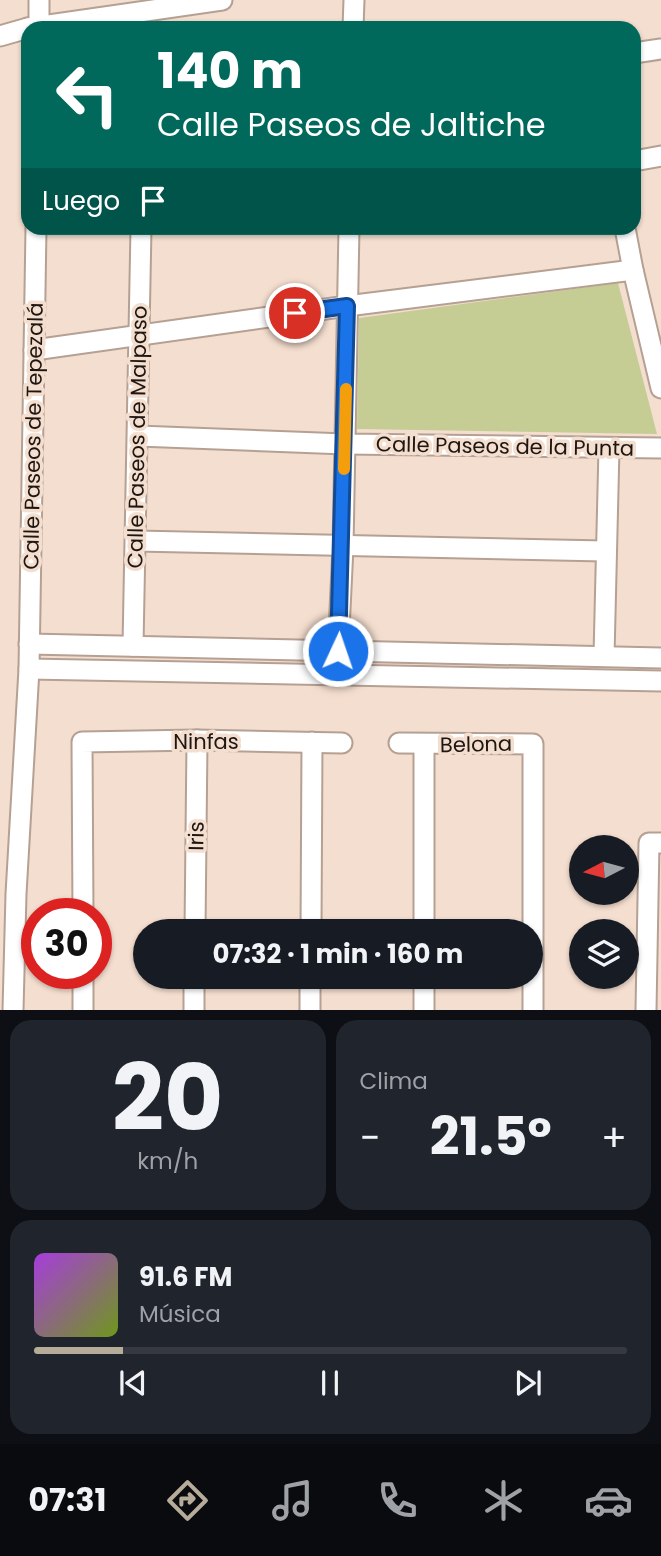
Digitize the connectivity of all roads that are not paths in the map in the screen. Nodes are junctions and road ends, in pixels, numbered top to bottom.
1 (39, 0) edge
2 (222, 0) edge
3 (354, 0) edge
4 (140, 13) edge
5 (34, 21) edge
6 (79, 21) edge
7 (353, 21) edge
8 (21, 30) edge
9 (0, 36) edge
10 (661, 49) edge
11 (641, 52) edge
12 (661, 156) edge
13 (641, 160) edge
14 (36, 235) edge
15 (145, 235) edge
16 (349, 235) edge
17 (626, 235) edge
18 (633, 270) junction
19 (347, 306) junction
20 (138, 336) junction
21 (34, 350) junction
22 (661, 388) edge
23 (138, 436) junction
24 (345, 444) junction
25 (609, 448) junction
26 (661, 448) edge
27 (136, 541) junction
28 (343, 547) junction
29 (605, 551) junction
30 (29, 644) junction
31 (133, 646) junction
32 (338, 651) junction
33 (604, 656) junction
34 (661, 658) edge
35 (29, 668) junction
36 (661, 681) edge
37 (197, 740) junction
38 (312, 742) junction
39 (399, 743) dead end
40 (342, 744) dead end
41 (424, 745) junction
42 (661, 843) edge
43 (83, 898) edge
44 (195, 919) edge
45 (311, 919) edge
46 (424, 919) edge
47 (83, 989) edge
48 (194, 989) edge
49 (310, 989) edge
50 (424, 989) edge
51 (13, 1010) edge
52 (83, 1010) edge
53 (194, 1010) edge
54 (310, 1010) edge
55 (424, 1010) edge
56 (533, 1010) edge
57 (646, 1010) edge

1 - 5 street
2 - 4 street
3 - 7 street
4 - 6 street
8 - 9 street
10 - 11 street
12 - 13 street
14 - 21 street, Calle Paseos de Tepezalá
15 - 20 street, Calle Paseos de Malpaso
16 - 19 street
17 - 18 street
18 - 19 street
18 - 22 street
19 - 20 street
19 - 24 street
20 - 21 street
20 - 23 street, Calle Paseos de Malpaso
21 - 30 street, Calle Paseos de Tepezalá
23 - 24 street, Calle Paseos de la Punta
23 - 27 street, Calle Paseos de Malpaso
24 - 25 street, Calle Paseos de la Punta
24 - 28 street
25 - 26 street, Calle Paseos de la Punta
25 - 29 street
27 - 28 street
27 - 31 street, Calle Paseos de Malpaso
28 - 29 street
28 - 32 street
29 - 33 street
30 - 31 street
30 - 35 street, Calle Paseos de Tepezalá
31 - 32 street
32 - 33 street
33 - 34 street
35 - 36 street
35 - 51 street, Calle Paseos de Tepezalá
37 - 38 street, Ninfas
37 - 43 street, Ninfas
37 - 44 street, Iris
38 - 40 street, Ninfas
38 - 45 street
39 - 41 street
41 - 46 street, Belona
41 - 56 street, Belona
42 - 57 street
47 - 52 street
48 - 53 street
49 - 54 street
50 - 55 street

